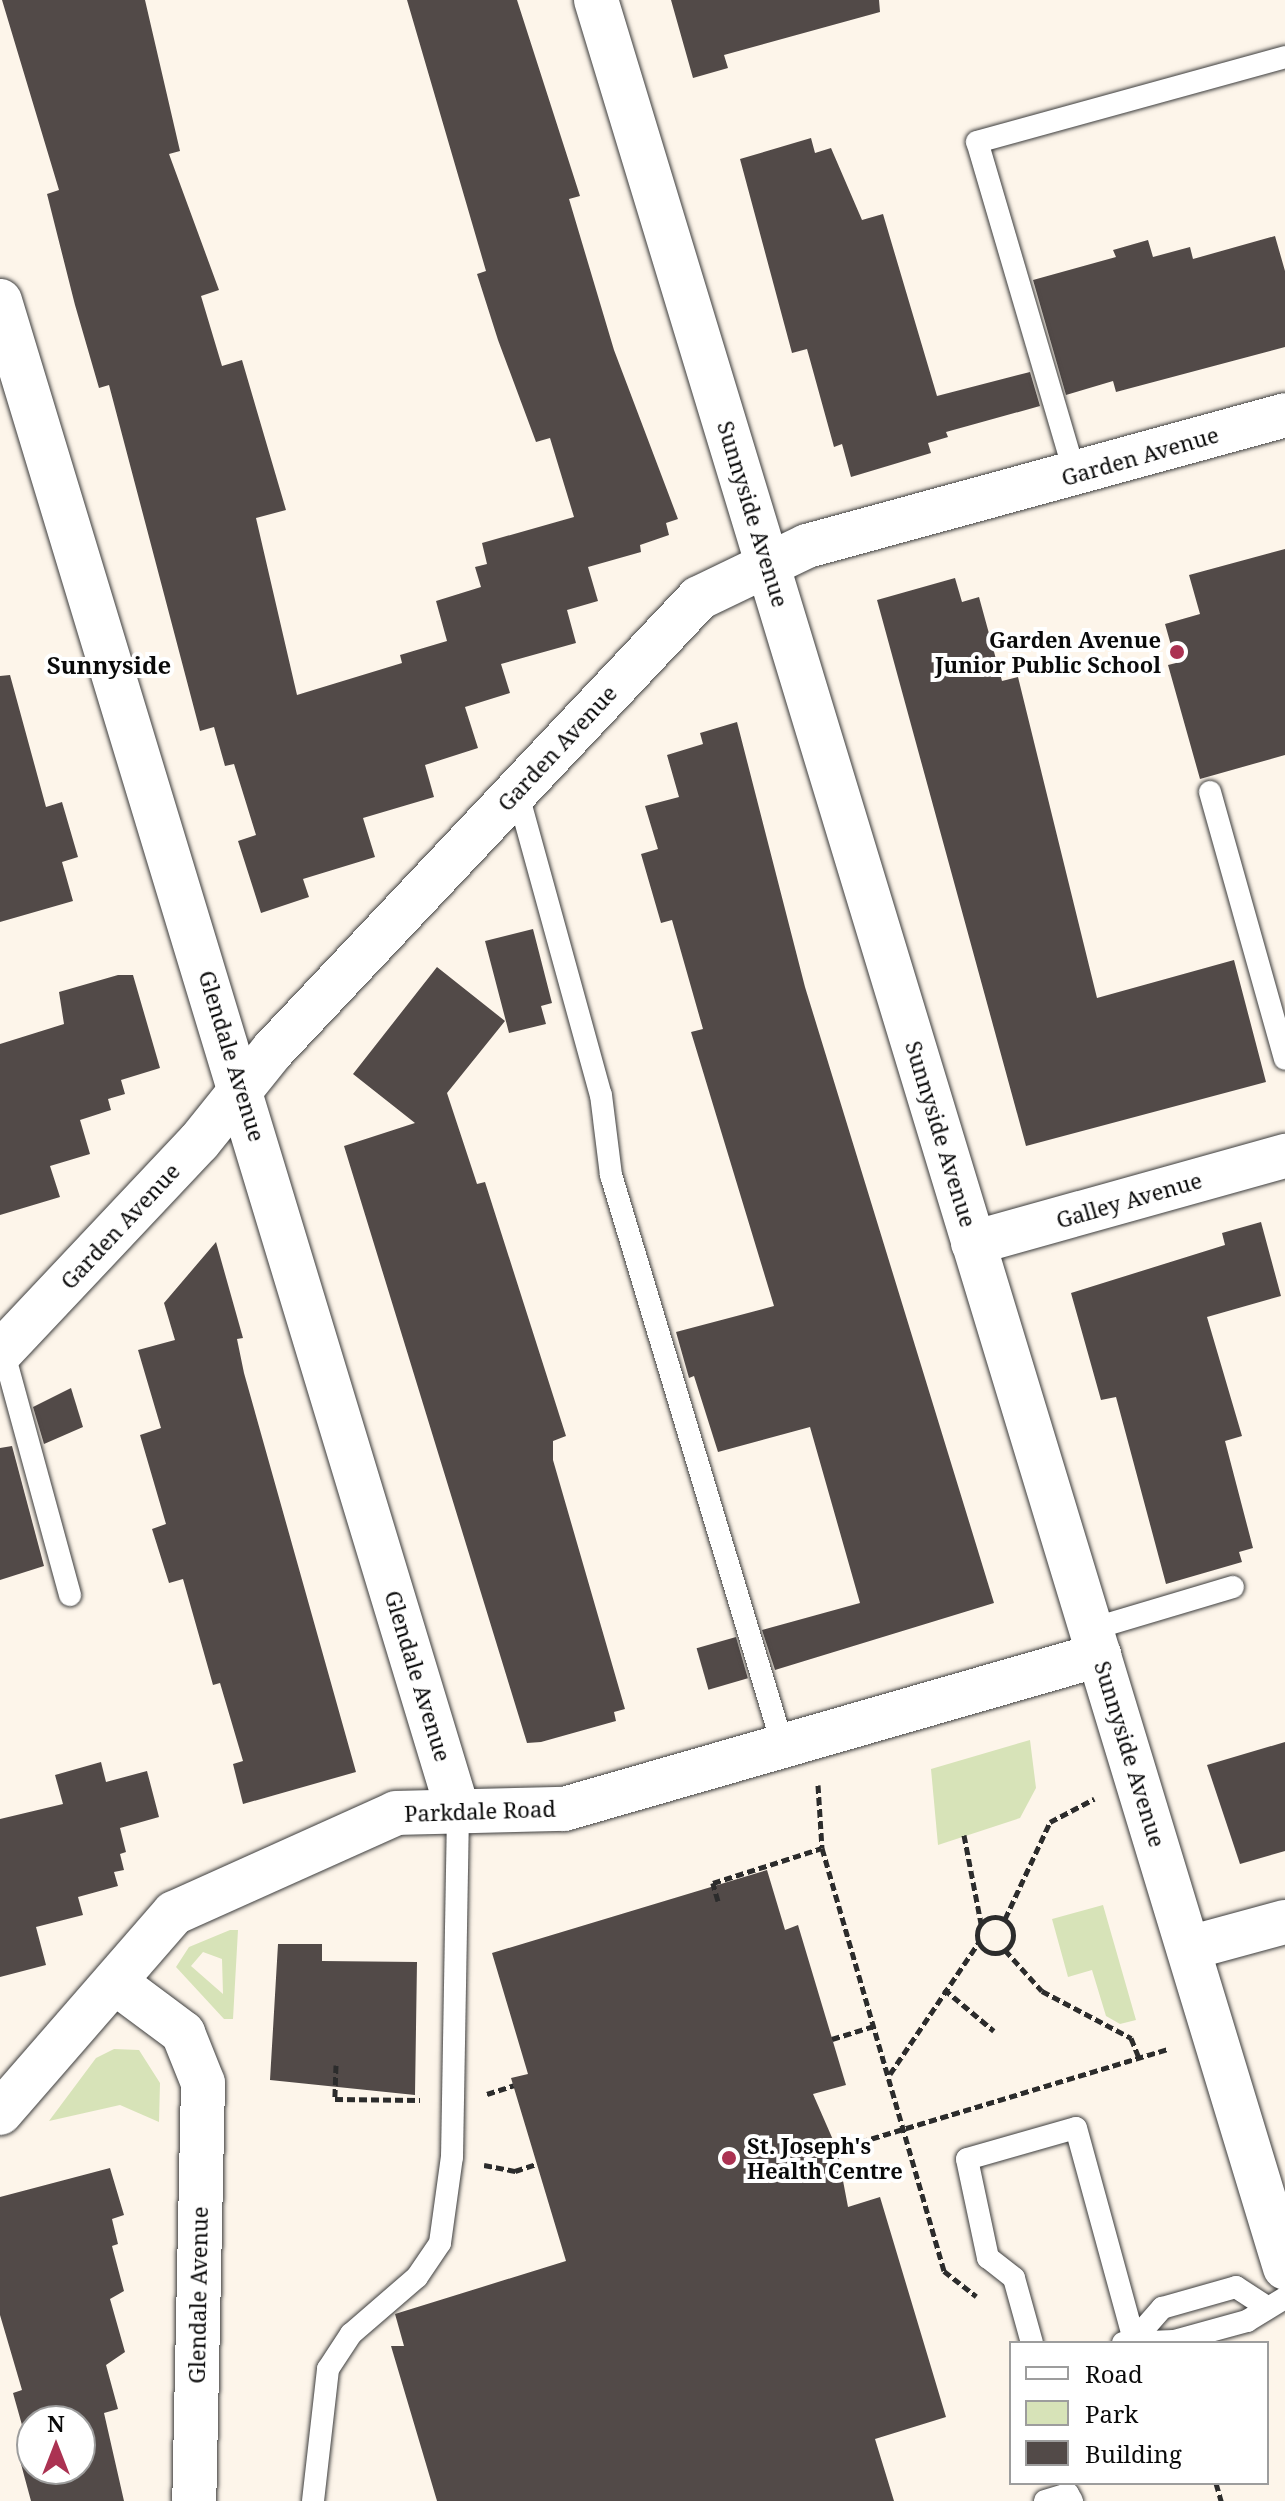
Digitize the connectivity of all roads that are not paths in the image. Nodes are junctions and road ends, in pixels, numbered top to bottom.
1 (596, 0) edge
2 (1285, 57) edge
3 (0, 301) edge
4 (1285, 415) edge
5 (1075, 474) junction
6 (767, 561) junction
7 (517, 791) junction
8 (1210, 792) dead end
9 (1285, 1059) edge
10 (242, 1084) junction
11 (1285, 1156) edge
12 (973, 1243) junction
13 (2, 1352) edge
14 (1233, 1587) dead end
15 (70, 1595) dead end
16 (1096, 1642) junction
17 (782, 1743) junction
18 (458, 1811) junction
19 (1285, 1922) edge
20 (1189, 1948) junction
21 (116, 1983) junction
22 (0, 2113) edge
23 (1278, 2290) edge
24 (1032, 2341) edge
25 (1129, 2341) edge
26 (194, 2501) edge
27 (313, 2501) edge
28 (1045, 2501) edge
29 (1072, 2501) edge

1 - 6 street, Sunnyside Avenue
2 - 5 lane
3 - 10 street, Glendale Avenue
4 - 5 street, Garden Avenue
5 - 6 street, Garden Avenue
6 - 7 street, Garden Avenue
6 - 12 street, Sunnyside Avenue
7 - 10 street, Garden Avenue
7 - 17 lane
8 - 9 lane
10 - 13 street, Garden Avenue
10 - 18 street, Glendale Avenue
11 - 12 street, Galley Avenue
12 - 16 street, Sunnyside Avenue
13 - 15 lane
14 - 16 lane
16 - 17 street, Parkdale Road
16 - 20 street, Sunnyside Avenue
17 - 18 street, Parkdale Road
18 - 21 street, Parkdale Road
18 - 27 lane
19 - 20 street
20 - 23 street, Sunnyside Avenue
21 - 22 street, Parkdale Road
21 - 26 street, Glendale Avenue
23 - 25 lane
23 - 25 lane
24 - 25 lane
28 - 29 lane

